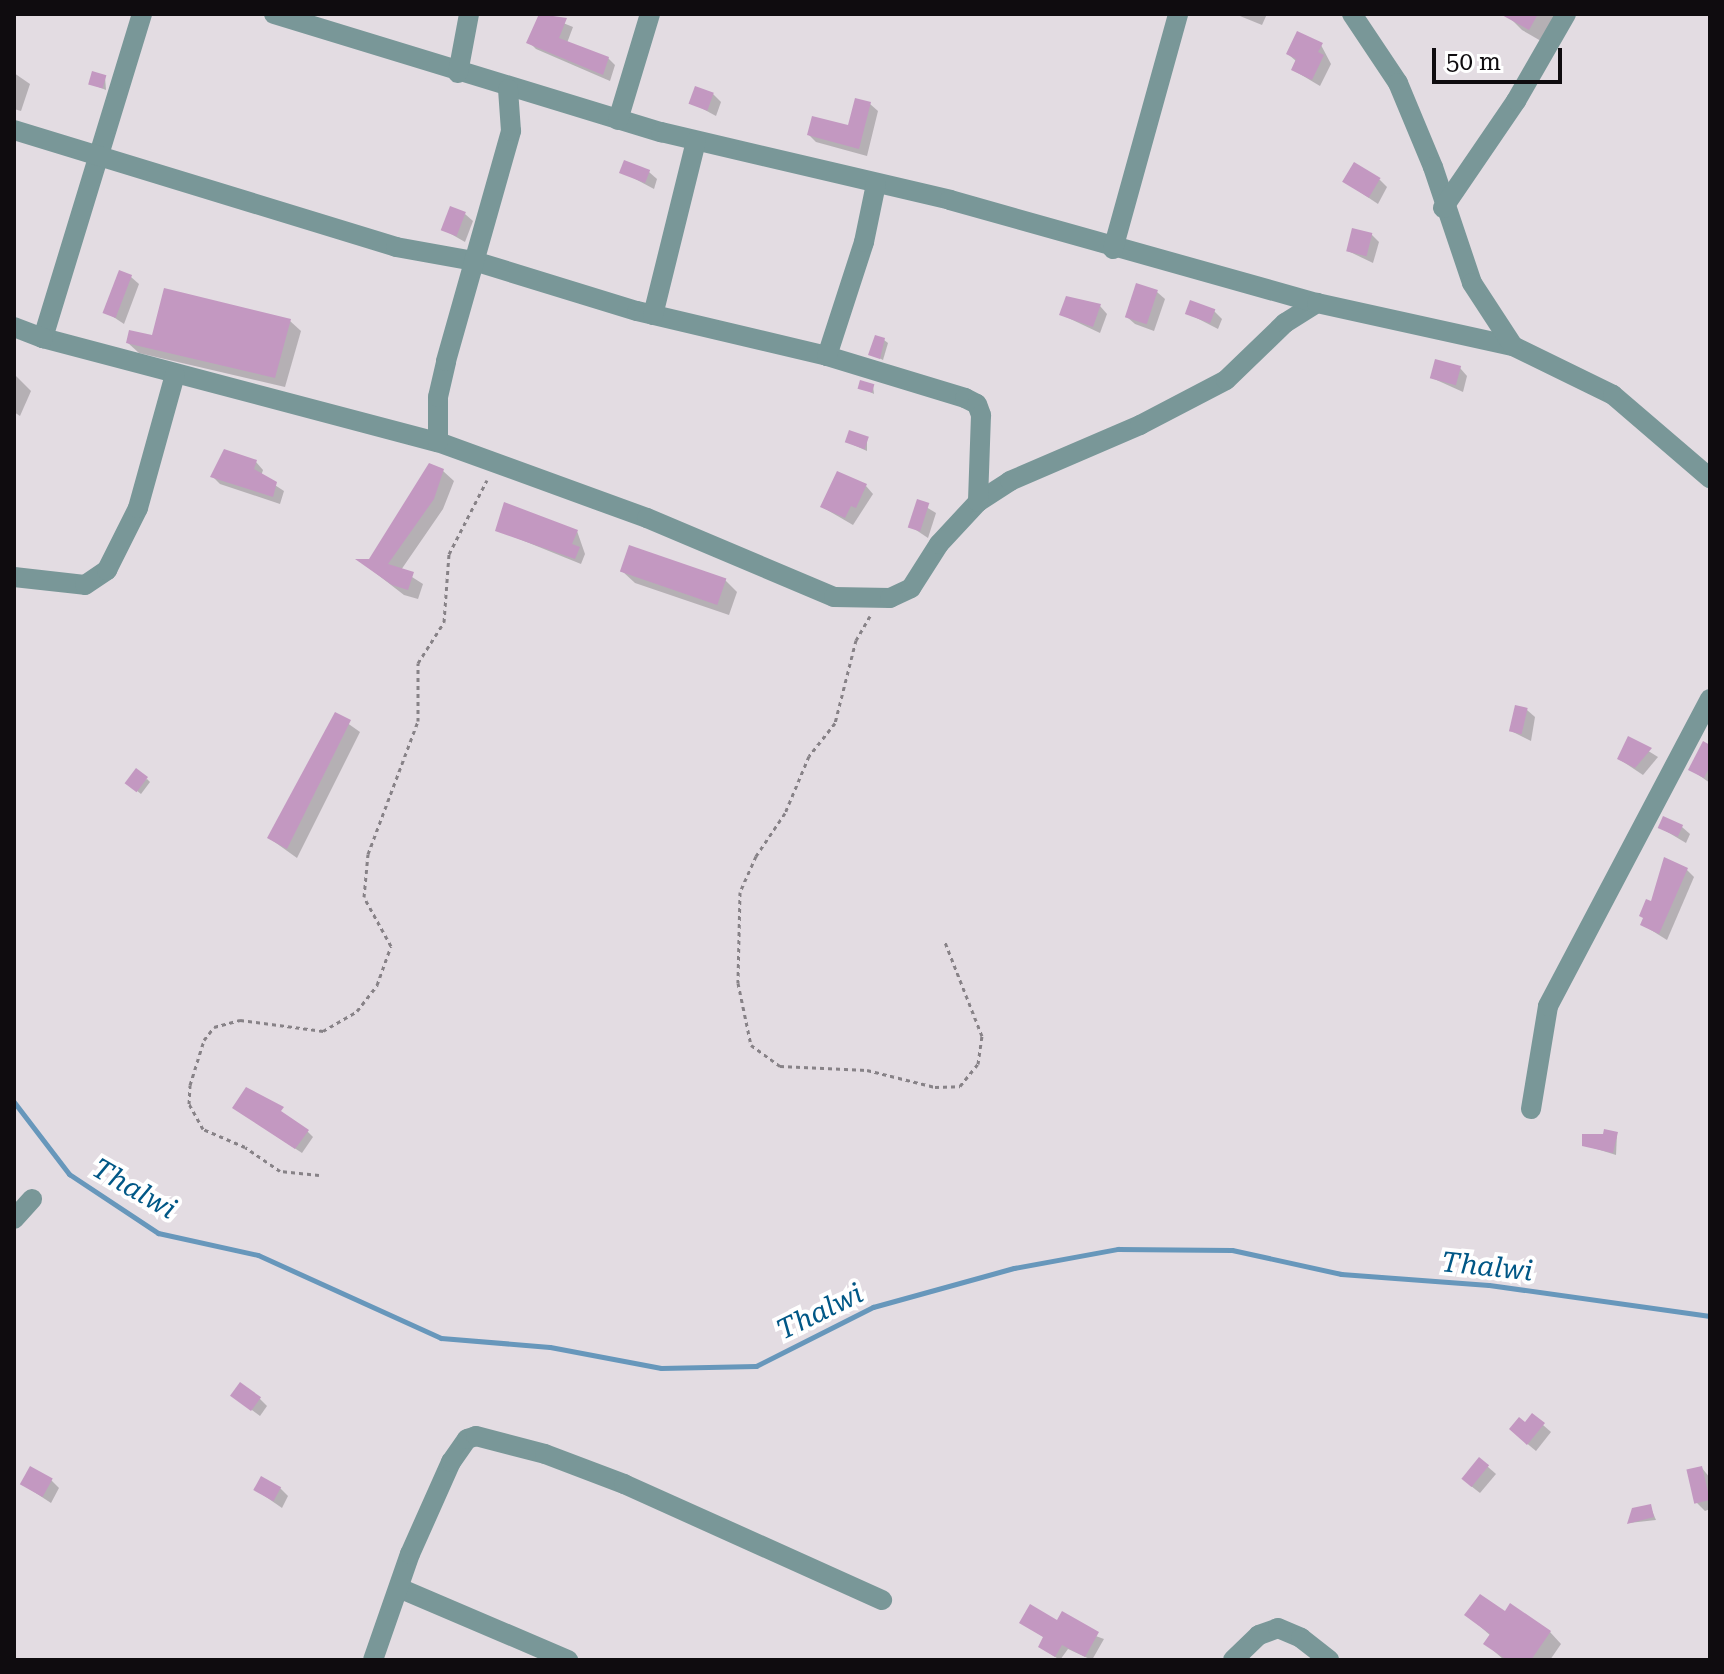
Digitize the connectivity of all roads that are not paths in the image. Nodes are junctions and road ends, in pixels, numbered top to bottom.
1 (142, 14) edge
2 (274, 14) edge
3 (469, 14) edge
4 (650, 14) edge
5 (1178, 14) edge
6 (1352, 14) edge
7 (1566, 14) edge
8 (458, 73) junction
9 (508, 89) junction
10 (618, 120) junction
11 (14, 130) edge
12 (696, 141) junction
13 (101, 153) junction
14 (876, 184) junction
15 (1443, 208) junction
16 (1113, 249) junction
17 (474, 261) junction
18 (1317, 303) junction
19 (653, 315) junction
20 (14, 327) edge
21 (43, 338) junction
22 (1513, 346) junction
23 (827, 356) junction
24 (175, 375) junction
25 (438, 442) junction
26 (1710, 478) edge
27 (978, 502) junction
28 (14, 577) edge
29 (1710, 699) edge
30 (1531, 1109) dead end
31 (32, 1199) dead end
32 (14, 1219) edge
33 (399, 1588) junction
34 (882, 1600) dead end
35 (373, 1660) edge
36 (568, 1660) edge
37 (1233, 1660) edge
38 (1329, 1660) edge

1 - 13 street
2 - 8 street
3 - 8 street
4 - 10 street
5 - 16 street
6 - 15 street
7 - 15 street
8 - 9 street
9 - 10 street
9 - 17 street
10 - 12 street
11 - 13 street
12 - 14 street
12 - 19 street
13 - 17 street
13 - 21 street
14 - 16 street
14 - 23 street
15 - 22 street
16 - 18 street
17 - 19 street
17 - 25 street
18 - 22 street
18 - 27 street
19 - 23 street
20 - 21 street
21 - 24 street
22 - 26 street
23 - 27 street
24 - 25 street
24 - 28 street
25 - 27 street
29 - 30 street
31 - 32 street
33 - 34 street
33 - 35 street
33 - 36 street
37 - 38 street

